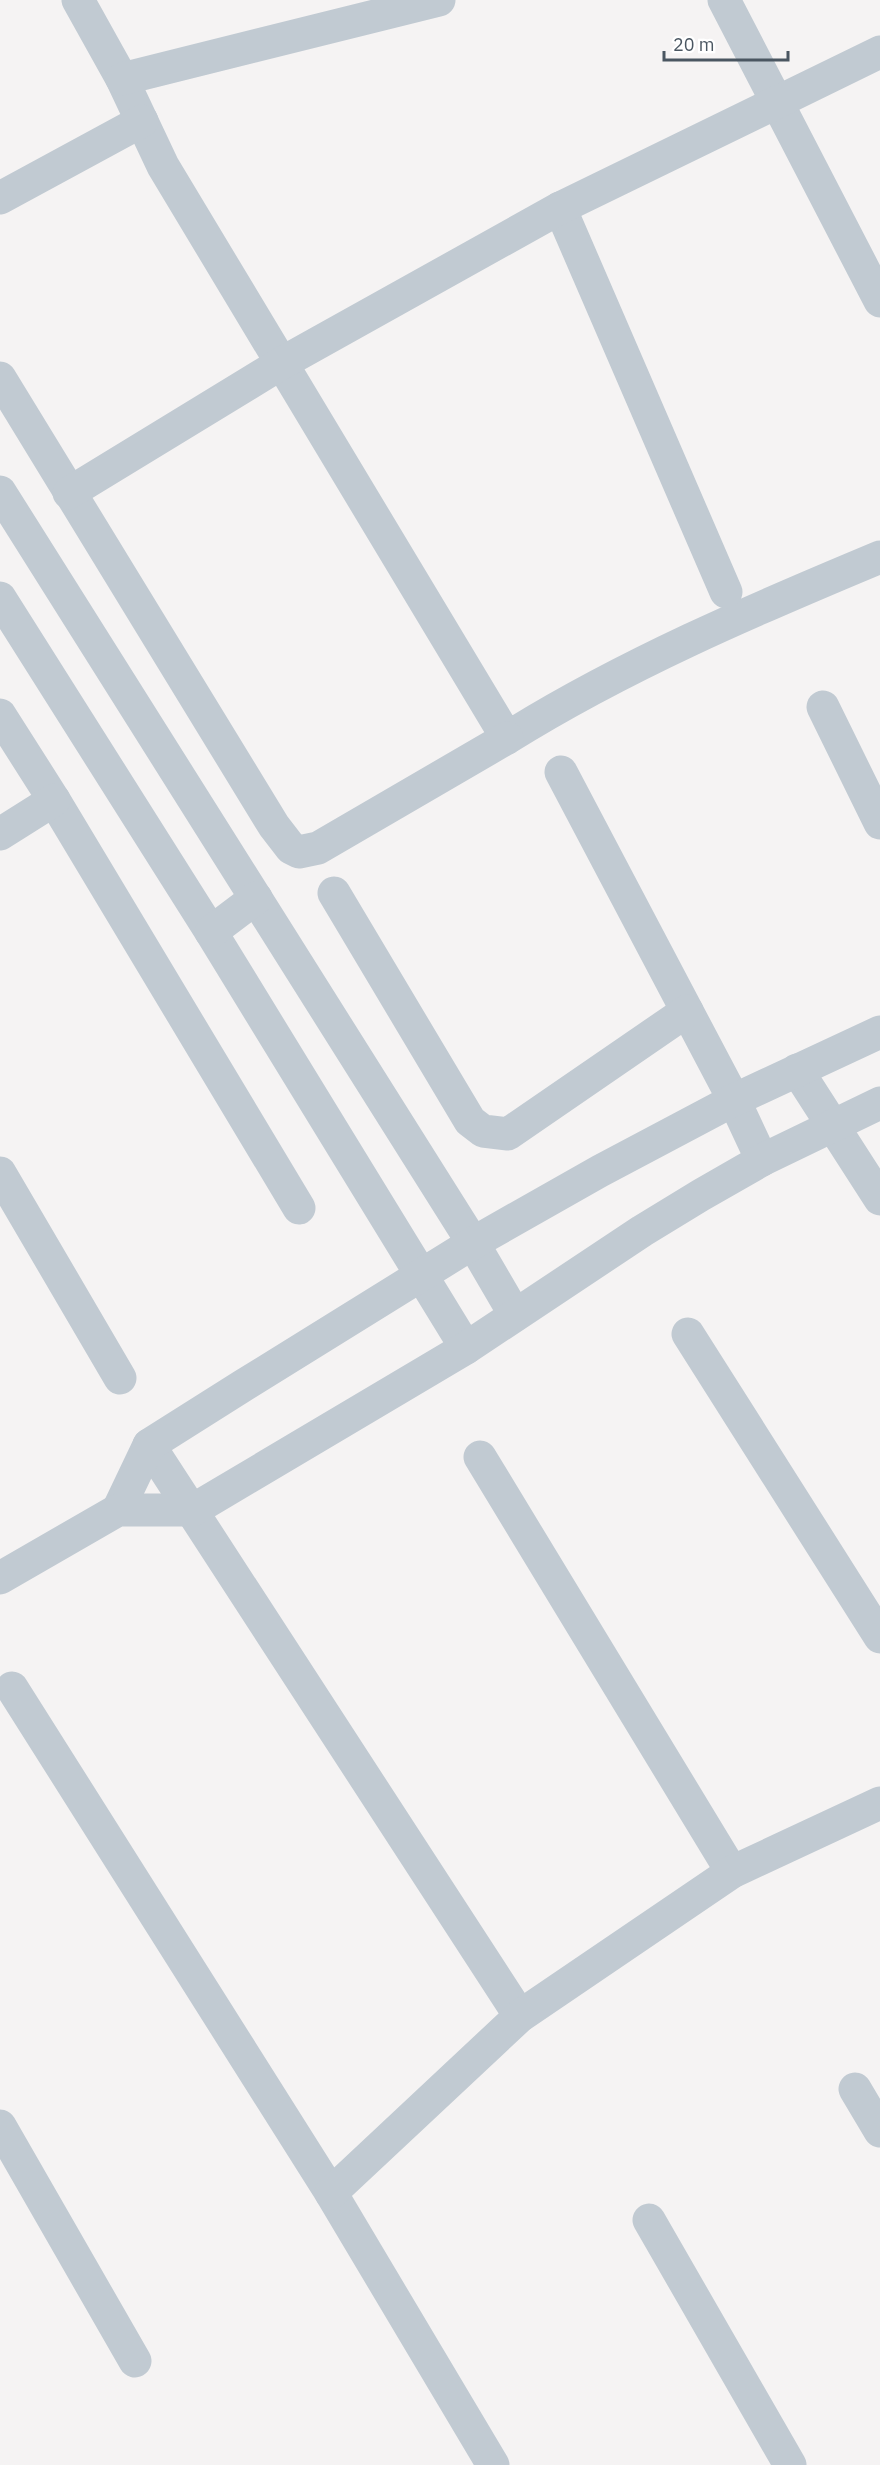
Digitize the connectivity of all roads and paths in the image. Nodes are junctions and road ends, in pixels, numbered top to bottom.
1 (78, 0) edge
2 (439, 0) edge
3 (724, 0) edge
4 (880, 52) edge
5 (122, 79) junction
6 (777, 102) junction
7 (142, 121) junction
8 (0, 198) edge
9 (560, 208) junction
10 (880, 301) edge
11 (282, 363) junction
12 (0, 378) edge
13 (0, 492) edge
14 (69, 493) junction
15 (880, 557) edge
16 (726, 592) dead end
17 (0, 598) edge
18 (823, 707) dead end
19 (0, 715) edge
20 (507, 738) junction
21 (561, 772) dead end
22 (54, 800) junction
23 (880, 823) edge
24 (0, 834) edge
25 (334, 893) dead end
26 (256, 898) junction
27 (211, 932) junction
28 (687, 1011) junction
29 (880, 1032) edge
30 (797, 1070) junction
31 (734, 1100) junction
32 (880, 1103) edge
33 (834, 1125) junction
34 (762, 1160) junction
35 (0, 1173) edge
36 (880, 1199) edge
37 (299, 1208) dead end
38 (473, 1243) junction
39 (422, 1274) junction
40 (515, 1315) junction
41 (688, 1334) dead end
42 (466, 1348) junction
43 (120, 1378) dead end
44 (149, 1445) junction
45 (480, 1457) dead end
46 (118, 1510) junction
47 (192, 1510) junction
48 (0, 1578) edge
49 (880, 1636) edge
50 (12, 1688) dead end
51 (880, 1803) edge
52 (732, 1872) junction
53 (520, 2016) junction
54 (855, 2089) dead end
55 (0, 2126) edge
56 (880, 2131) edge
57 (331, 2193) junction
58 (649, 2220) dead end
59 (135, 2361) dead end
60 (493, 2465) edge
61 (790, 2465) edge

1 - 5 street
2 - 5 street
3 - 6 street
4 - 6 street
5 - 7 street
6 - 9 street
6 - 10 street
7 - 8 street
7 - 11 street
9 - 11 street
9 - 16 street
11 - 14 street
11 - 20 street
12 - 14 street
13 - 26 street
14 - 20 street
15 - 20 street
17 - 27 street
18 - 23 street
19 - 22 street
21 - 28 street
22 - 24 street
22 - 37 street
25 - 28 street
26 - 27 street
26 - 38 street
27 - 39 street
28 - 31 street
29 - 30 street
30 - 31 street
30 - 33 street
31 - 34 street
31 - 38 street
32 - 33 street
33 - 34 street
33 - 36 street
34 - 40 street
35 - 43 street
38 - 39 street
38 - 40 street
39 - 42 street
39 - 44 street
40 - 42 street
41 - 49 street
42 - 47 street
44 - 46 street
44 - 47 street
45 - 52 street
46 - 47 street
46 - 48 street
47 - 53 street
50 - 57 street
51 - 52 street
52 - 53 street
53 - 57 street
54 - 56 street
55 - 59 street
57 - 60 street
58 - 61 street

